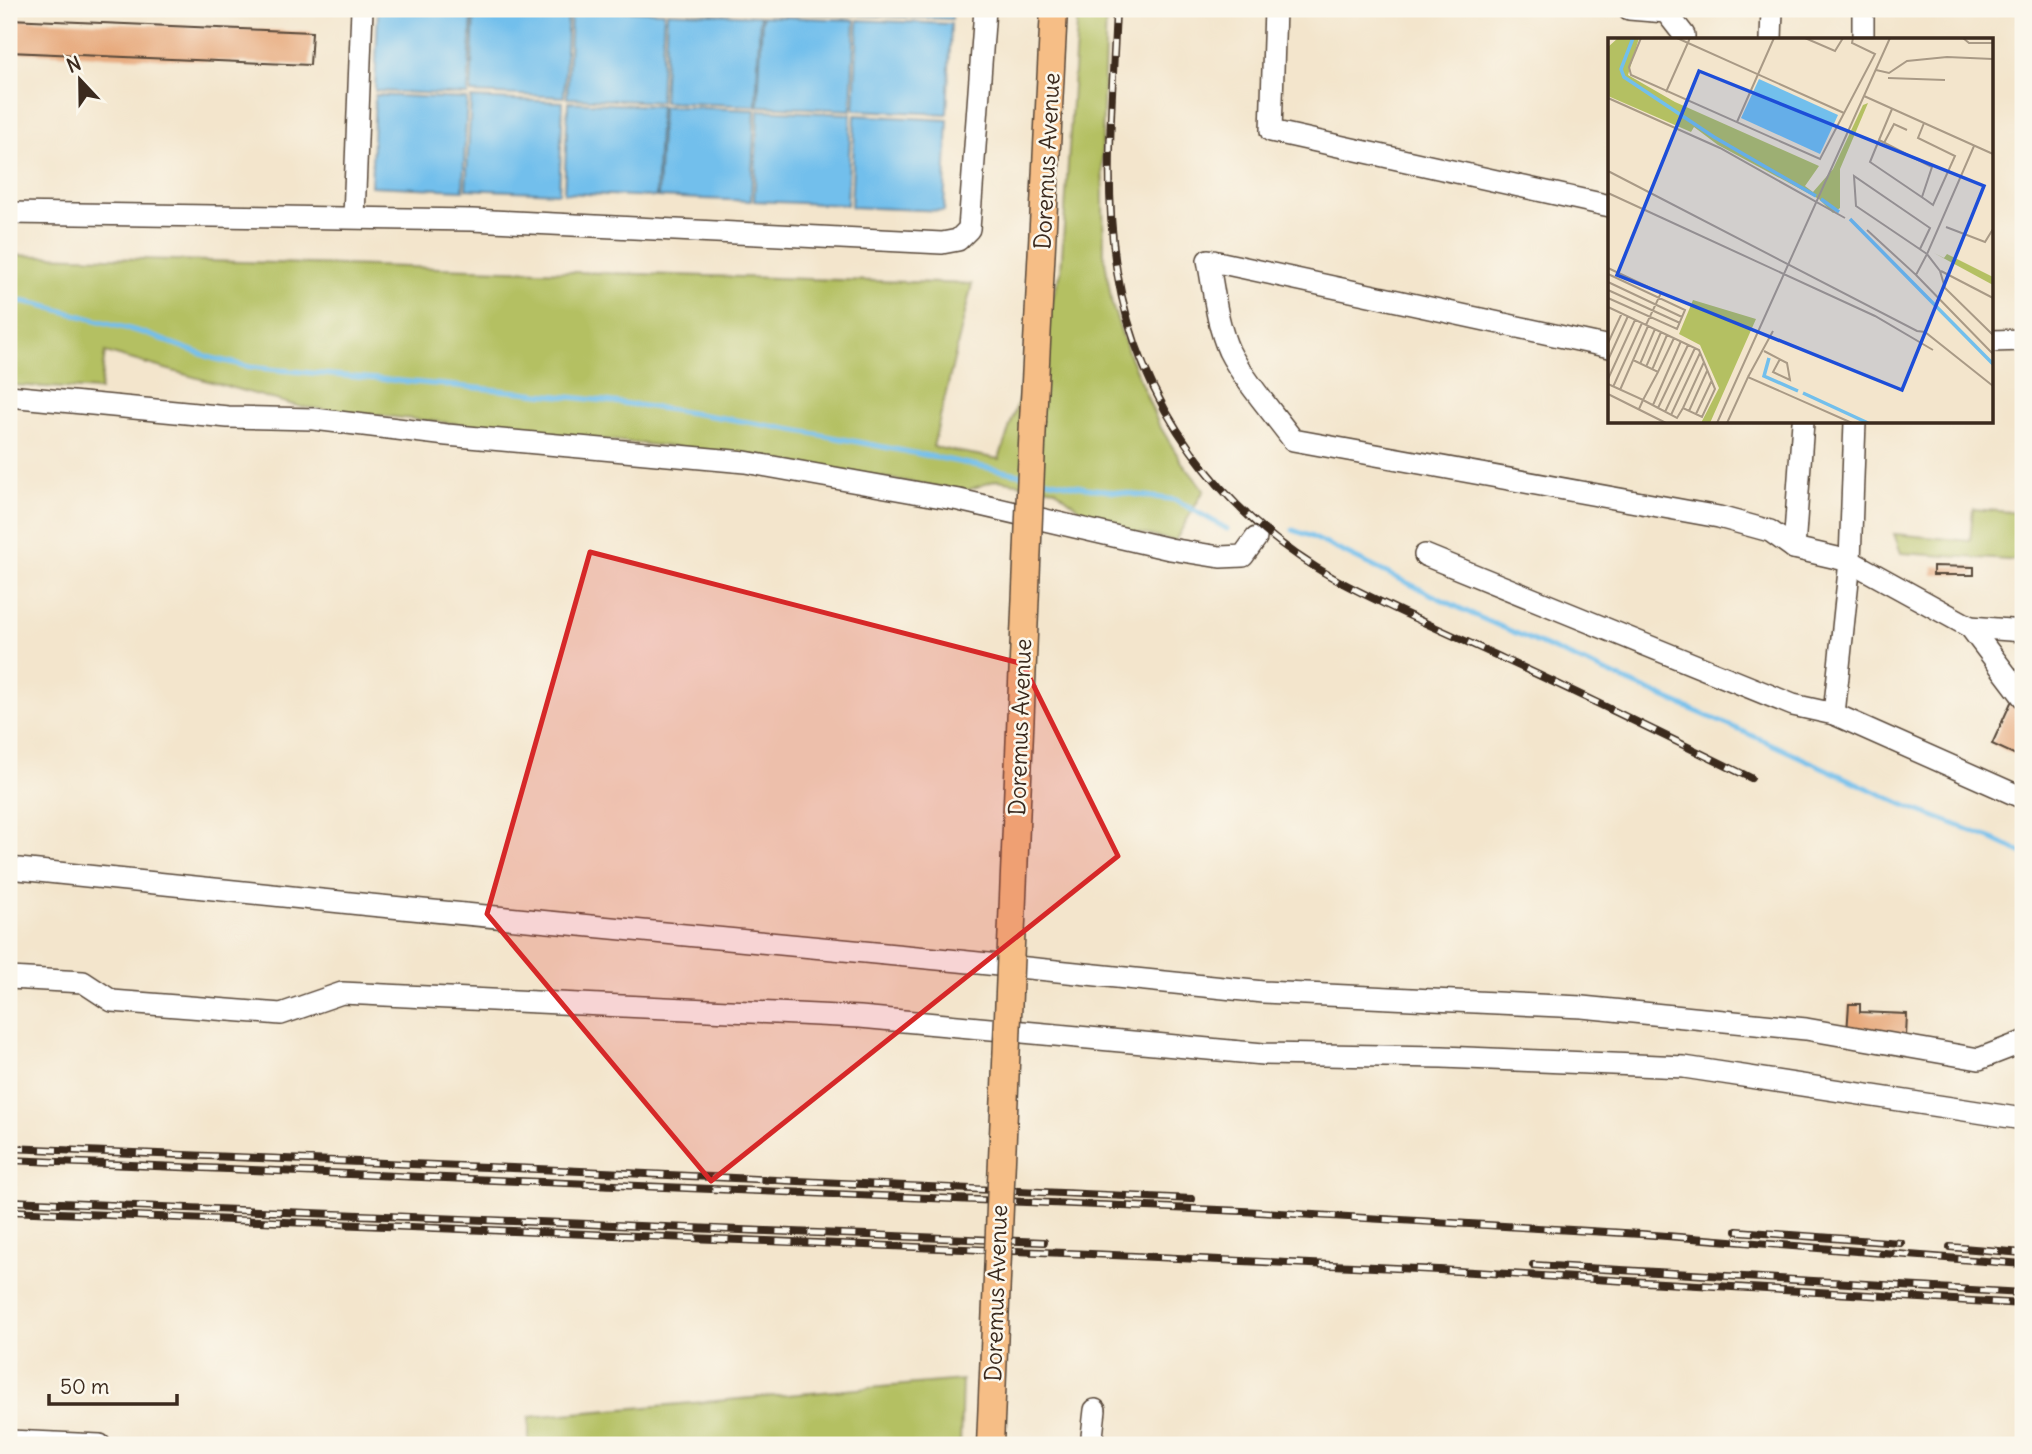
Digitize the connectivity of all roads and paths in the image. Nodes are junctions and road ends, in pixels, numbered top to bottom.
1 (362, 9) edge
2 (985, 9) edge
3 (1054, 9) edge
4 (1275, 9) edge
5 (1629, 9) edge
6 (1773, 9) edge
7 (1863, 9) edge
8 (1684, 38) edge
9 (1772, 38) edge
10 (1863, 38) edge
11 (1608, 206) edge
12 (9, 213) edge
13 (354, 217) junction
14 (2023, 340) edge
15 (1994, 341) edge
16 (1608, 347) edge
17 (9, 396) edge
18 (1803, 424) edge
19 (1855, 424) edge
20 (1256, 538) dead end
21 (1794, 548) junction
22 (1424, 555) dead end
23 (1850, 561) junction
24 (1970, 628) junction
25 (2023, 631) edge
26 (2023, 697) edge
27 (1834, 714) junction
28 (2023, 798) edge
29 (9, 868) edge
30 (9, 978) edge
31 (2023, 1042) edge
32 (2023, 1118) edge
33 (1096, 1410) dead end
34 (9, 1441) edge
35 (100, 1445) edge
36 (990, 1445) edge
37 (1091, 1445) edge

1 - 13 lane
2 - 13 lane
3 - 36 main road, Doremus Avenue, bridge
4 - 11 lane
5 - 8 lane
6 - 9 lane
7 - 10 lane
12 - 13 lane
14 - 15 lane
16 - 21 lane
17 - 20 lane
18 - 21 lane
19 - 23 lane
21 - 23 lane
22 - 27 lane
23 - 24 lane
23 - 27 lane
24 - 25 lane
24 - 26 lane
27 - 28 lane
29 - 31 lane
30 - 32 lane
33 - 37 lane
34 - 35 lane

